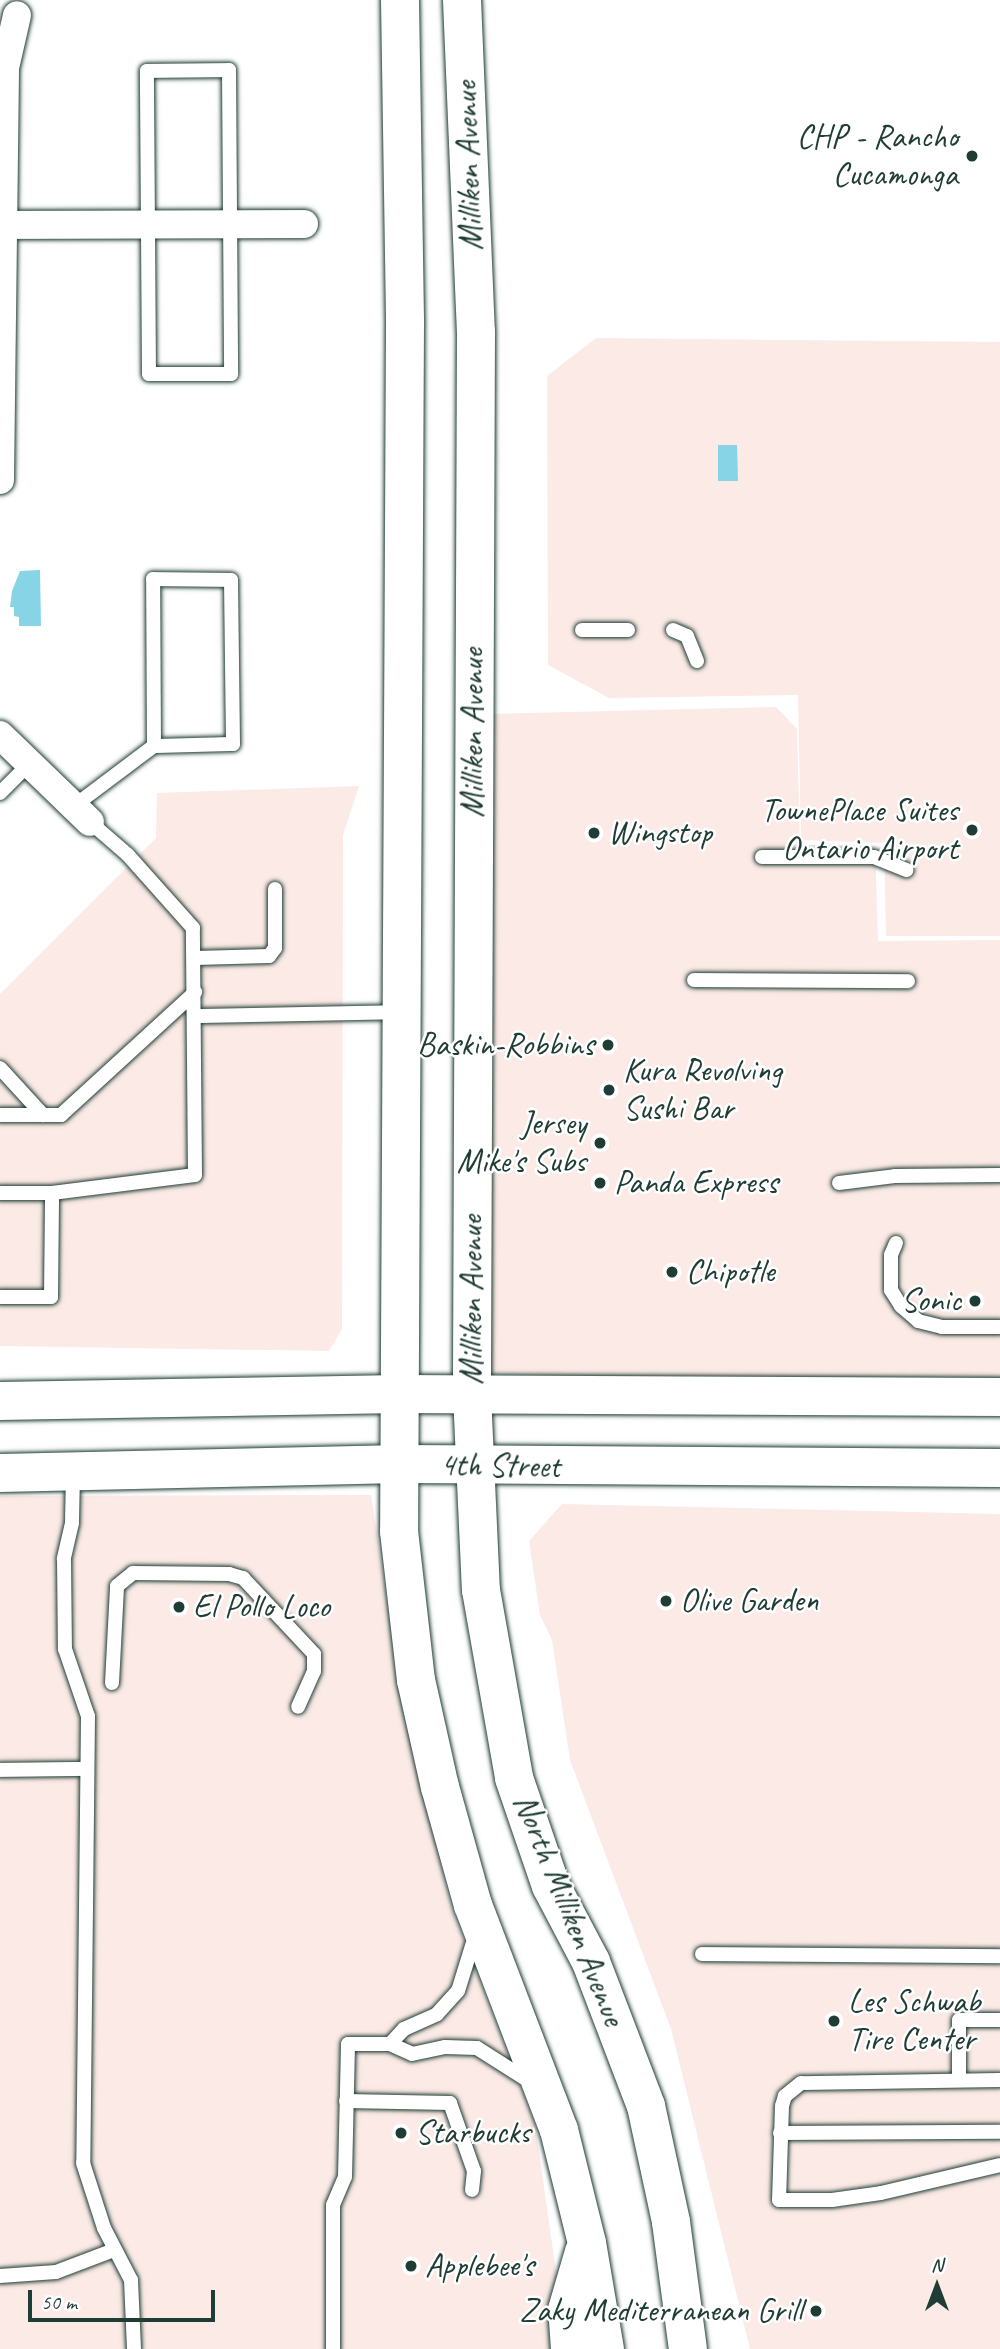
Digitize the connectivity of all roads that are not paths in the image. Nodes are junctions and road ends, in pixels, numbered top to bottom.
1 (400, 0) edge
2 (462, 0) edge
3 (18, 7) edge
4 (148, 223) junction
5 (230, 224) junction
6 (304, 224) dead end
7 (2, 225) junction
8 (0, 480) edge
9 (582, 630) dead end
10 (628, 630) dead end
11 (673, 630) dead end
12 (697, 661) dead end
13 (0, 735) edge
14 (155, 746) junction
15 (27, 766) junction
16 (0, 793) edge
17 (82, 814) junction
18 (762, 857) dead end
19 (906, 870) dead end
20 (275, 889) dead end
21 (195, 958) junction
22 (694, 980) dead end
23 (908, 981) dead end
24 (195, 992) junction
25 (403, 1012) junction
26 (195, 1016) junction
27 (0, 1068) edge
28 (0, 1115) edge
29 (43, 1115) junction
30 (1000, 1175) edge
31 (839, 1183) dead end
32 (0, 1193) edge
33 (52, 1193) junction
34 (896, 1243) dead end
35 (0, 1297) edge
36 (1000, 1327) edge
37 (400, 1394) junction
38 (472, 1394) junction
39 (1000, 1396) edge
40 (0, 1401) edge
41 (401, 1464) junction
42 (472, 1467) junction
43 (1000, 1468) edge
44 (0, 1473) edge
45 (73, 1474) junction
46 (113, 1683) dead end
47 (298, 1707) dead end
48 (87, 1769) junction
49 (0, 1770) edge
50 (480, 1922) junction
51 (702, 1954) dead end
52 (1000, 1956) edge
53 (1000, 2020) edge
54 (390, 2044) junction
55 (960, 2080) junction
56 (1000, 2080) edge
57 (545, 2091) junction
58 (346, 2101) junction
59 (1000, 2132) edge
60 (780, 2133) junction
61 (1000, 2165) edge
62 (472, 2190) dead end
63 (587, 2243) junction
64 (114, 2250) junction
65 (0, 2276) edge
66 (134, 2349) edge
67 (333, 2349) edge
68 (570, 2349) edge
69 (605, 2349) edge
70 (688, 2349) edge

1 - 25 main road, Milliken Avenue
2 - 38 main road, Milliken Avenue
3 - 7 street
4 - 5 street
4 - 5 lane
4 - 5 lane
4 - 7 street
5 - 6 street
7 - 8 street
9 - 10 lane
11 - 12 lane
13 - 15 street
14 - 14 lane
14 - 17 lane
15 - 16 lane
15 - 17 street
17 - 21 lane
18 - 19 lane
20 - 21 lane
21 - 24 lane
22 - 23 lane
24 - 26 lane
24 - 29 lane
25 - 26 lane
25 - 37 main road, Milliken Avenue
26 - 33 lane
27 - 29 lane
28 - 29 lane
30 - 31 lane
32 - 33 lane
33 - 35 lane
34 - 36 lane
37 - 38 main road
37 - 40 main road
37 - 41 main road, Milliken Avenue
38 - 39 main road
38 - 42 main road, Milliken Avenue
41 - 42 main road, 4th Street
41 - 45 main road, 4th Street
41 - 50 main road
42 - 43 main road, 4th Street
42 - 70 main road, North Milliken Avenue
44 - 45 main road, 4th Street
45 - 48 lane
46 - 47 lane
48 - 49 lane
48 - 64 lane
50 - 54 lane
50 - 57 main road
51 - 52 lane
53 - 55 lane
54 - 57 lane
54 - 58 lane
55 - 56 lane
55 - 60 lane
57 - 63 main road
58 - 62 lane
58 - 67 lane
59 - 60 lane
60 - 61 lane
63 - 68 main road
63 - 69 main road
64 - 65 lane
64 - 66 lane

